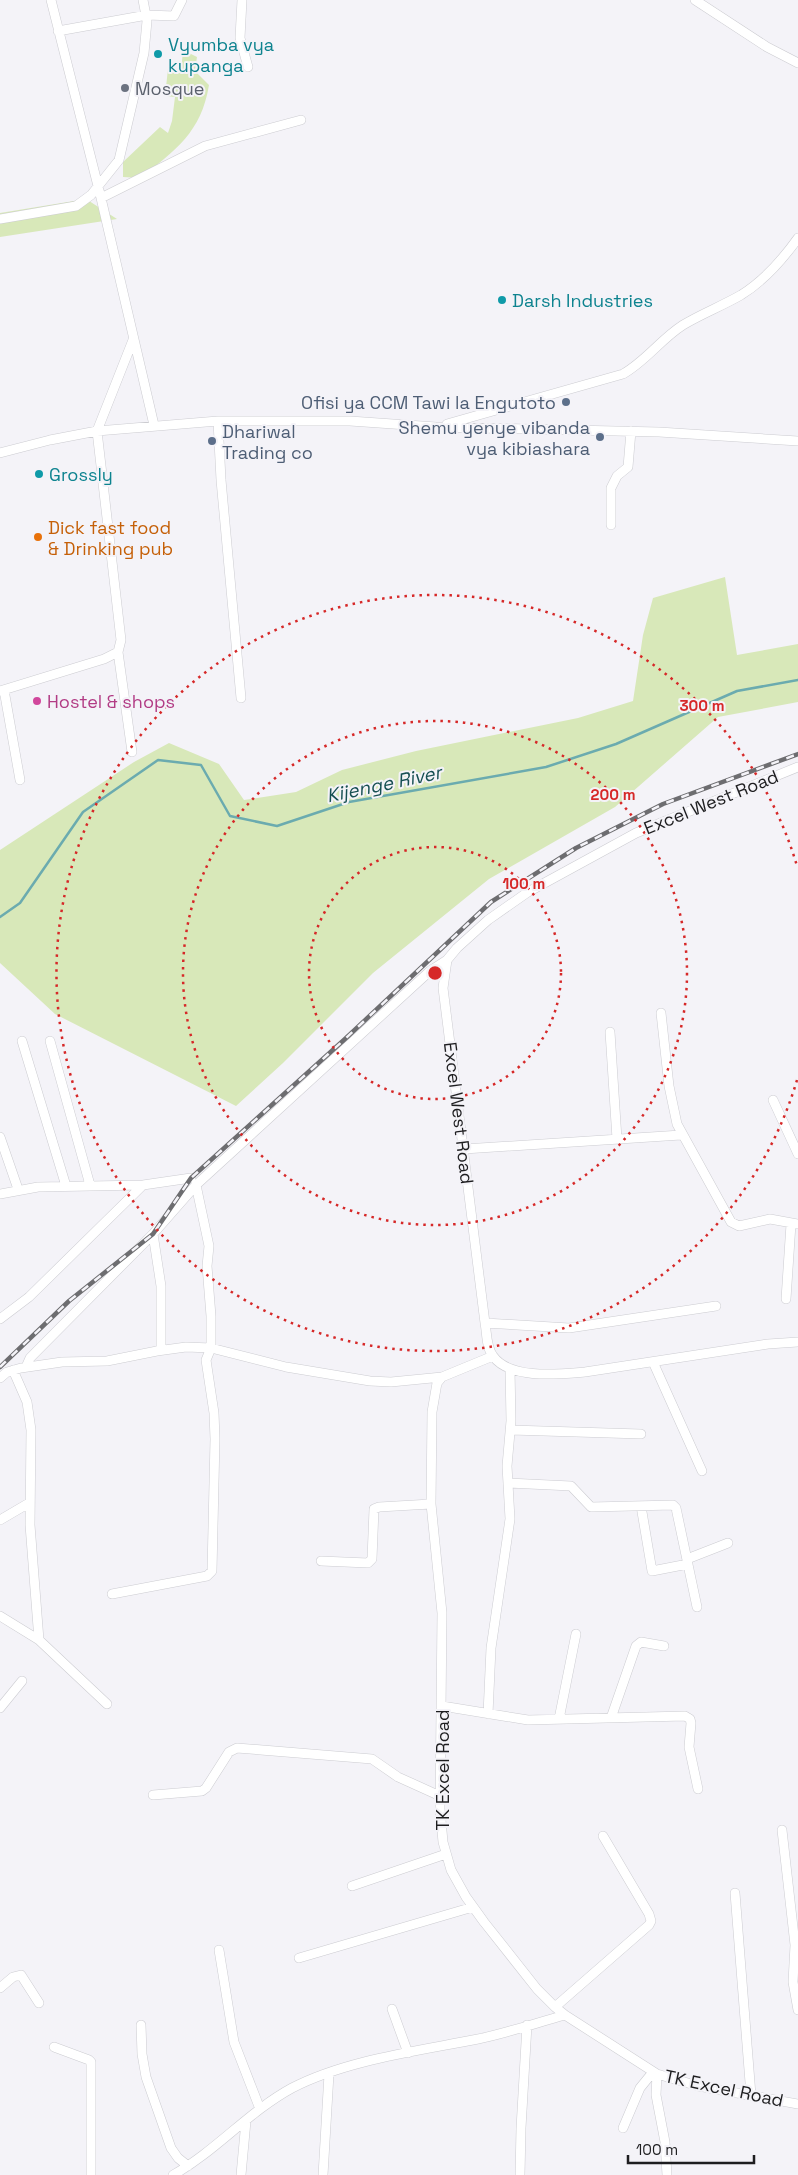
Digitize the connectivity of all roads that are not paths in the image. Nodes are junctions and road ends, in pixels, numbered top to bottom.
1 (51, 0) edge
2 (143, 0) edge
3 (182, 0) edge
4 (242, 0) edge
5 (695, 0) edge
6 (147, 15) junction
7 (58, 31) junction
8 (798, 63) edge
9 (248, 67) dead end
10 (301, 120) dead end
11 (98, 186) junction
12 (101, 198) junction
13 (0, 219) edge
14 (798, 238) edge
15 (133, 340) junction
16 (218, 421) junction
17 (154, 425) junction
18 (436, 427) junction
19 (97, 431) junction
20 (631, 431) junction
21 (798, 441) edge
22 (0, 453) edge
23 (611, 525) dead end
24 (118, 652) junction
25 (2, 691) edge
26 (241, 698) dead end
27 (132, 752) dead end
28 (798, 767) edge
29 (20, 780) dead end
30 (447, 960) junction
31 (661, 1013) dead end
32 (610, 1032) dead end
33 (22, 1041) dead end
34 (50, 1041) dead end
35 (773, 1100) dead end
36 (682, 1135) junction
37 (0, 1137) edge
38 (617, 1139) junction
39 (464, 1149) junction
40 (798, 1154) edge
41 (194, 1181) junction
42 (90, 1185) junction
43 (143, 1185) junction
44 (66, 1186) junction
45 (18, 1190) junction
46 (0, 1194) edge
47 (795, 1224) edge
48 (153, 1234) junction
49 (786, 1299) dead end
50 (716, 1306) dead end
51 (0, 1319) edge
52 (485, 1323) junction
53 (798, 1342) edge
54 (211, 1348) junction
55 (161, 1350) junction
56 (493, 1356) junction
57 (653, 1362) junction
58 (26, 1367) junction
59 (510, 1369) junction
60 (13, 1370) junction
61 (442, 1377) junction
62 (0, 1378) edge
63 (510, 1430) junction
64 (641, 1434) dead end
65 (702, 1471) dead end
66 (508, 1483) junction
67 (29, 1503) junction
68 (431, 1504) junction
69 (641, 1506) junction
70 (0, 1520) edge
71 (728, 1543) dead end
72 (321, 1561) dead end
73 (687, 1562) junction
74 (112, 1594) dead end
75 (697, 1606) dead end
76 (0, 1616) edge
77 (576, 1634) dead end
78 (39, 1640) junction
79 (664, 1646) dead end
80 (22, 1681) dead end
81 (107, 1704) dead end
82 (442, 1706) junction
83 (0, 1708) edge
84 (488, 1714) junction
85 (611, 1718) junction
86 (559, 1719) junction
87 (698, 1789) dead end
88 (153, 1795) dead end
89 (440, 1796) junction
90 (782, 1830) dead end
91 (603, 1836) dead end
92 (446, 1854) junction
93 (352, 1886) dead end
94 (735, 1893) dead end
95 (473, 1907) junction
96 (219, 1950) dead end
97 (299, 1958) dead end
98 (0, 1988) edge
99 (39, 2003) dead end
100 (554, 2007) junction
101 (392, 2009) dead end
102 (798, 2010) edge
103 (565, 2015) junction
104 (142, 2024) dead end
105 (527, 2025) junction
106 (54, 2046) dead end
107 (408, 2053) junction
108 (655, 2073) junction
109 (329, 2074) junction
110 (751, 2095) junction
111 (798, 2104) edge
112 (260, 2109) junction
113 (246, 2121) junction
114 (623, 2128) dead end
115 (188, 2166) junction
116 (91, 2175) edge
117 (173, 2175) edge
118 (241, 2175) edge
119 (323, 2175) edge
120 (520, 2175) edge
121 (667, 2175) edge

1 - 7 street
2 - 6 street
3 - 6 street
4 - 9 street
5 - 8 street
6 - 7 street
6 - 11 street
7 - 11 street
10 - 12 street
11 - 12 street
11 - 13 street
12 - 15 street
14 - 18 street
15 - 17 street
15 - 19 street
16 - 17 street
16 - 18 street
16 - 26 street
17 - 19 street
18 - 20 street
19 - 22 street
19 - 24 street
20 - 21 street
20 - 23 street
24 - 25 street
24 - 27 street
25 - 29 street
28 - 30 street, Excel West Road
30 - 39 street, Excel West Road
30 - 41 street
31 - 36 street
32 - 38 street
33 - 44 street
34 - 42 street
35 - 40 street
36 - 38 street
36 - 47 street
37 - 45 street
38 - 39 street
39 - 52 street, Excel West Road
41 - 43 street
41 - 48 street
41 - 54 street
42 - 43 street
42 - 44 street
43 - 51 street
44 - 45 street
45 - 46 street
47 - 49 street
48 - 55 street
48 - 58 street
50 - 52 street
52 - 56 street, Excel West Road
53 - 57 street
54 - 55 street
54 - 61 street
54 - 74 street
55 - 58 street
56 - 59 street
56 - 61 street
57 - 59 street
57 - 65 street
58 - 60 street
59 - 63 street
60 - 62 street
60 - 67 street
61 - 68 street, TK Excel Road
63 - 64 street
63 - 66 street
66 - 69 street
66 - 84 street
67 - 70 street
67 - 78 street
68 - 72 street
68 - 82 street, TK Excel Road
69 - 73 street
69 - 73 street
71 - 73 street
73 - 75 street
76 - 78 street
77 - 86 street
78 - 81 street
79 - 85 street
80 - 83 street
82 - 84 street
82 - 89 street, TK Excel Road
84 - 86 street
85 - 86 street
85 - 87 street
88 - 89 street
89 - 92 street, TK Excel Road
90 - 102 street
91 - 100 street
92 - 93 street
92 - 95 street, TK Excel Road
94 - 110 street
95 - 97 street
95 - 100 street, TK Excel Road
96 - 112 street
98 - 99 street
100 - 103 street, TK Excel Road
101 - 107 street
103 - 105 street
103 - 108 street, TK Excel Road
104 - 115 street
105 - 107 street
105 - 120 street
106 - 116 street
107 - 109 street
108 - 110 street, TK Excel Road
108 - 114 street
108 - 121 street
109 - 112 street
109 - 119 street
110 - 111 street, TK Excel Road
112 - 113 street
113 - 115 street
113 - 118 street
115 - 117 street

